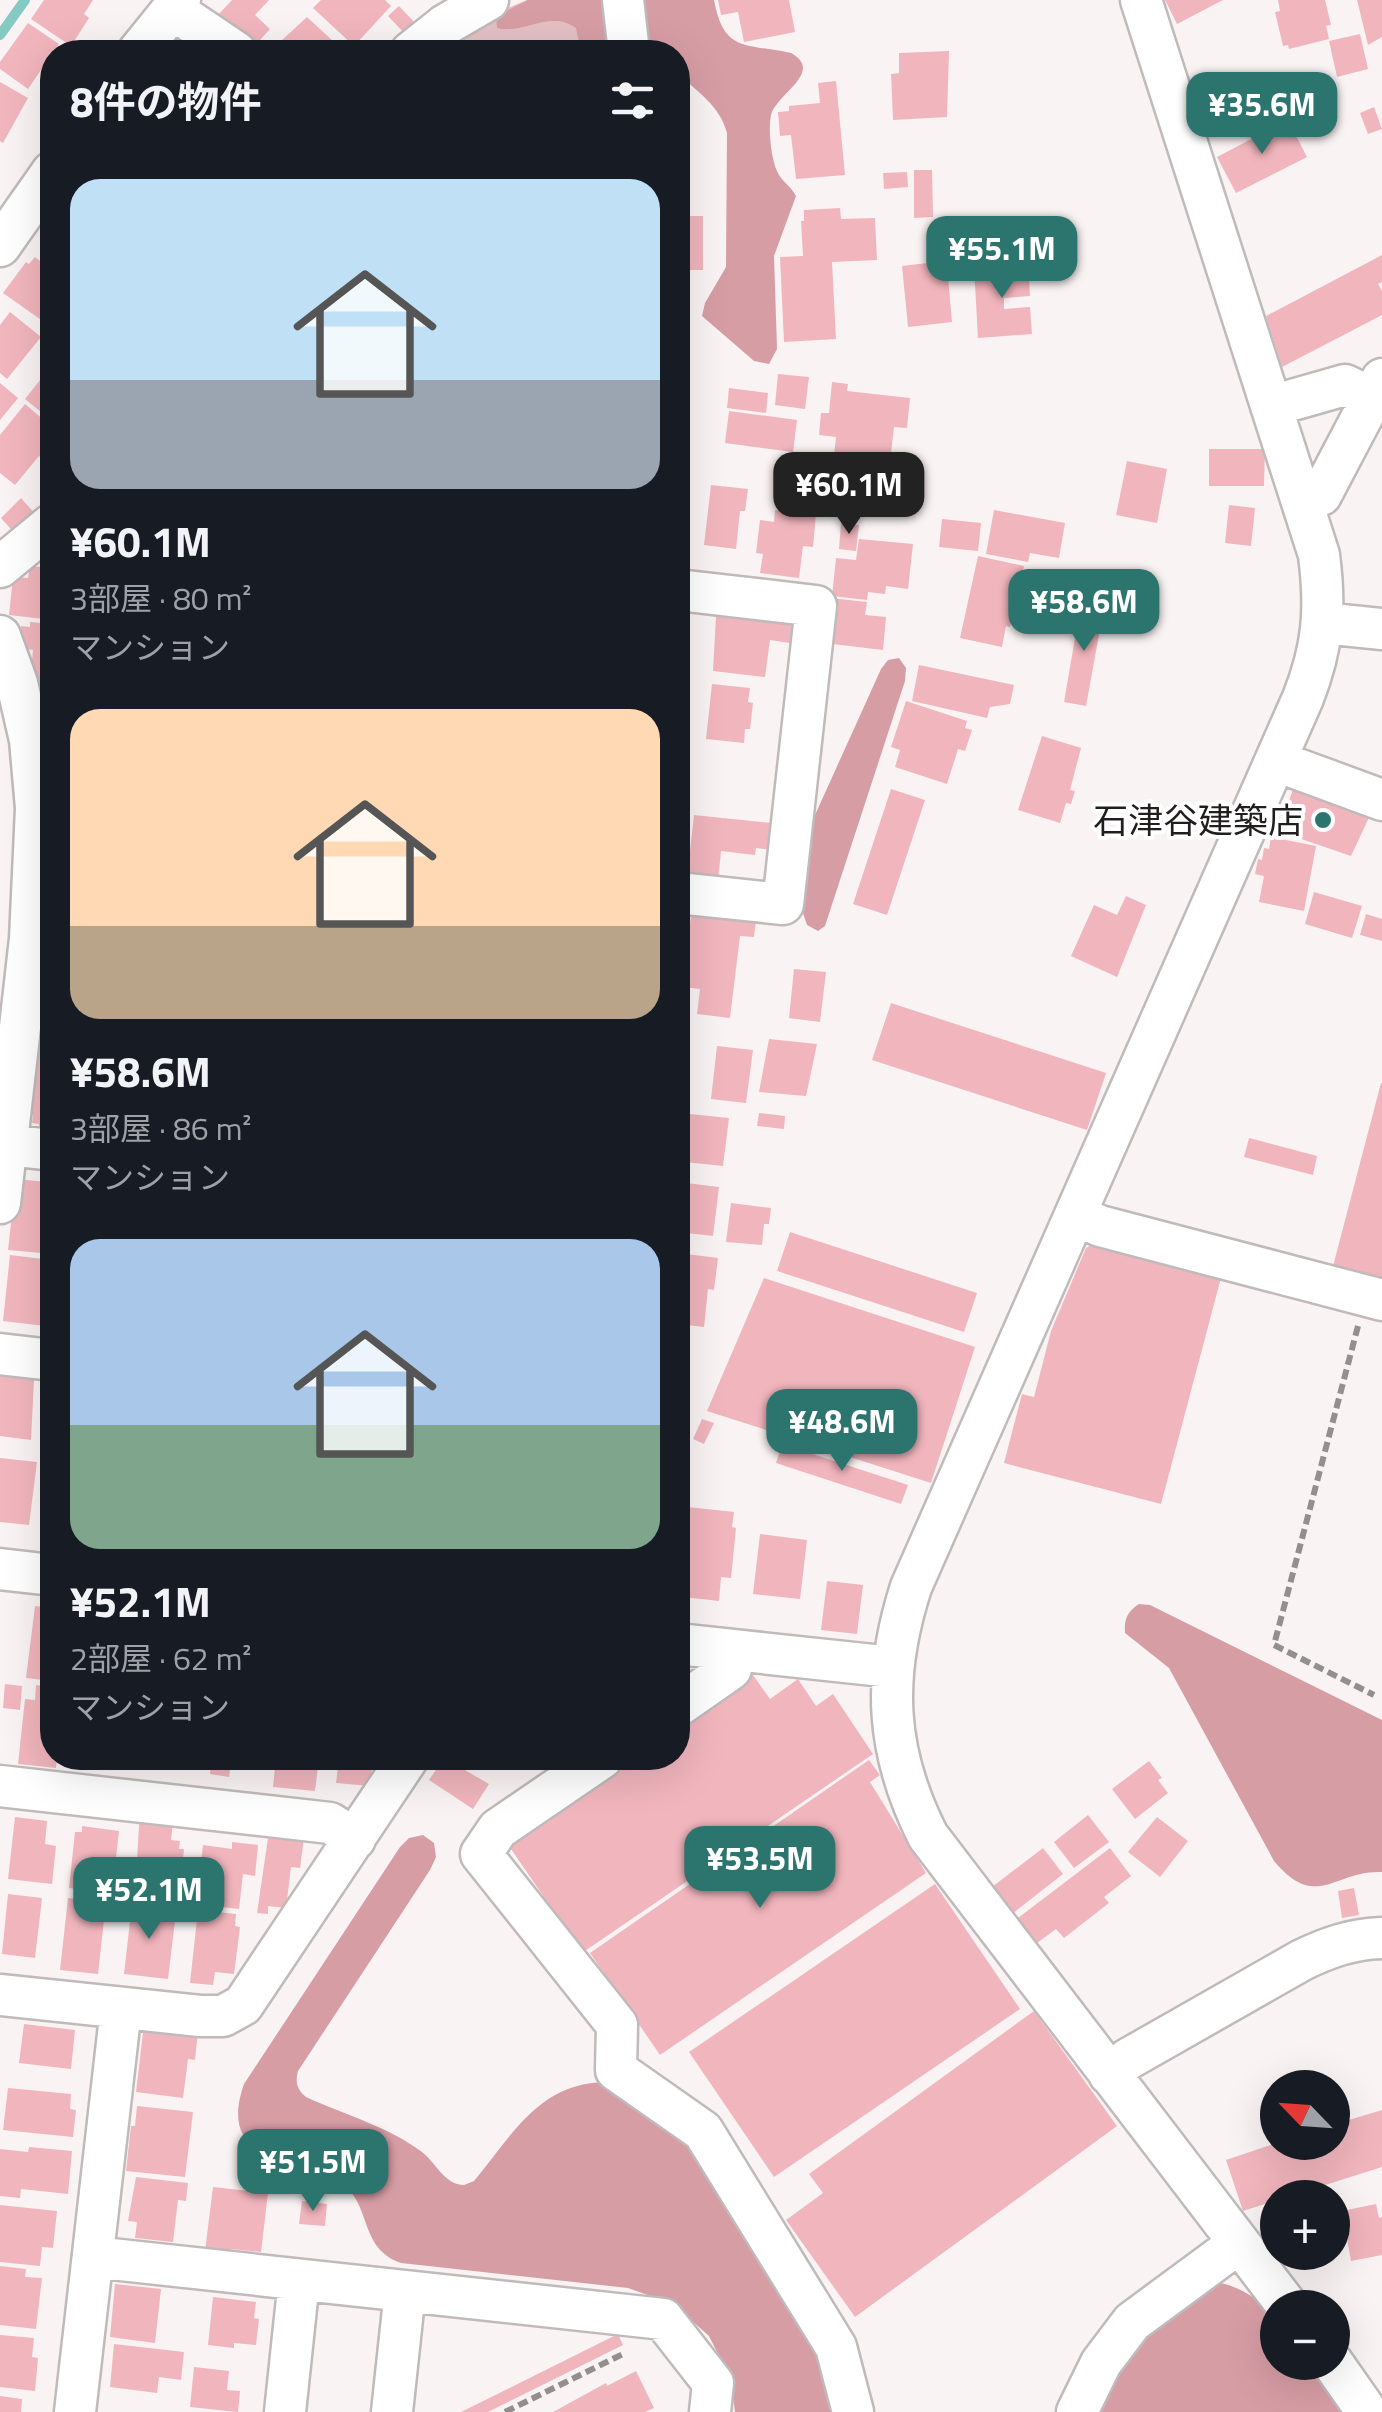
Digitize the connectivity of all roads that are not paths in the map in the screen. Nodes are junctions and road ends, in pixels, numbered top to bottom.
1 (488, 0) edge
2 (623, 0) edge
3 (1141, 0) edge
4 (176, 4) edge
5 (148, 40) edge
6 (221, 40) edge
7 (426, 40) edge
8 (628, 40) edge
9 (40, 189) edge
10 (0, 246) edge
11 (1377, 389) edge
12 (1271, 406) junction
13 (1302, 501) junction
14 (40, 534) edge
15 (0, 567) edge
16 (690, 591) edge
17 (1323, 623) junction
18 (1382, 629) edge
19 (0, 636) edge
20 (40, 736) edge
21 (40, 752) edge
22 (1276, 761) junction
23 (1382, 800) edge
24 (690, 894) edge
25 (40, 914) edge
26 (40, 945) edge
27 (3, 1144) edge
28 (40, 1149) edge
29 (0, 1203) edge
30 (1075, 1215) junction
31 (1374, 1298) edge
32 (0, 1354) edge
33 (40, 1359) edge
34 (0, 1570) edge
35 (40, 1574) edge
36 (690, 1645) edge
37 (733, 1650) junction
38 (892, 1667) junction
39 (690, 1698) edge
40 (400, 1770) edge
41 (584, 1770) edge
42 (0, 1786) edge
43 (355, 1839) junction
44 (1382, 1938) edge
45 (0, 1995) edge
46 (121, 2008) junction
47 (1109, 2074) junction
48 (1239, 2243) junction
49 (92, 2257) junction
50 (299, 2280) junction
51 (1275, 2290) edge
52 (406, 2291) junction
53 (1344, 2380) edge
54 (75, 2412) edge
55 (284, 2412) edge
56 (392, 2412) edge
57 (710, 2412) edge
58 (852, 2412) edge
59 (1077, 2412) edge
60 (1366, 2412) edge

1 - 7 street
2 - 8 street
3 - 12 street
4 - 5 street
4 - 6 street
9 - 10 street
11 - 12 street
11 - 13 street
12 - 13 street
13 - 17 street
14 - 15 street
16 - 24 street
17 - 18 street
17 - 22 street
19 - 20 street
21 - 25 street
22 - 23 street
22 - 30 street
26 - 27 street
27 - 28 street
27 - 29 street
30 - 31 street
30 - 38 street
32 - 33 street
34 - 35 street
36 - 37 street
37 - 38 street
37 - 39 street
38 - 47 street
40 - 43 street
41 - 58 street
42 - 43 street
43 - 46 street
44 - 47 street
45 - 46 street
46 - 49 street
47 - 48 street
48 - 51 street
48 - 59 street
49 - 50 street
49 - 54 street
50 - 52 street
50 - 55 street
52 - 56 street
52 - 57 street
53 - 60 street

